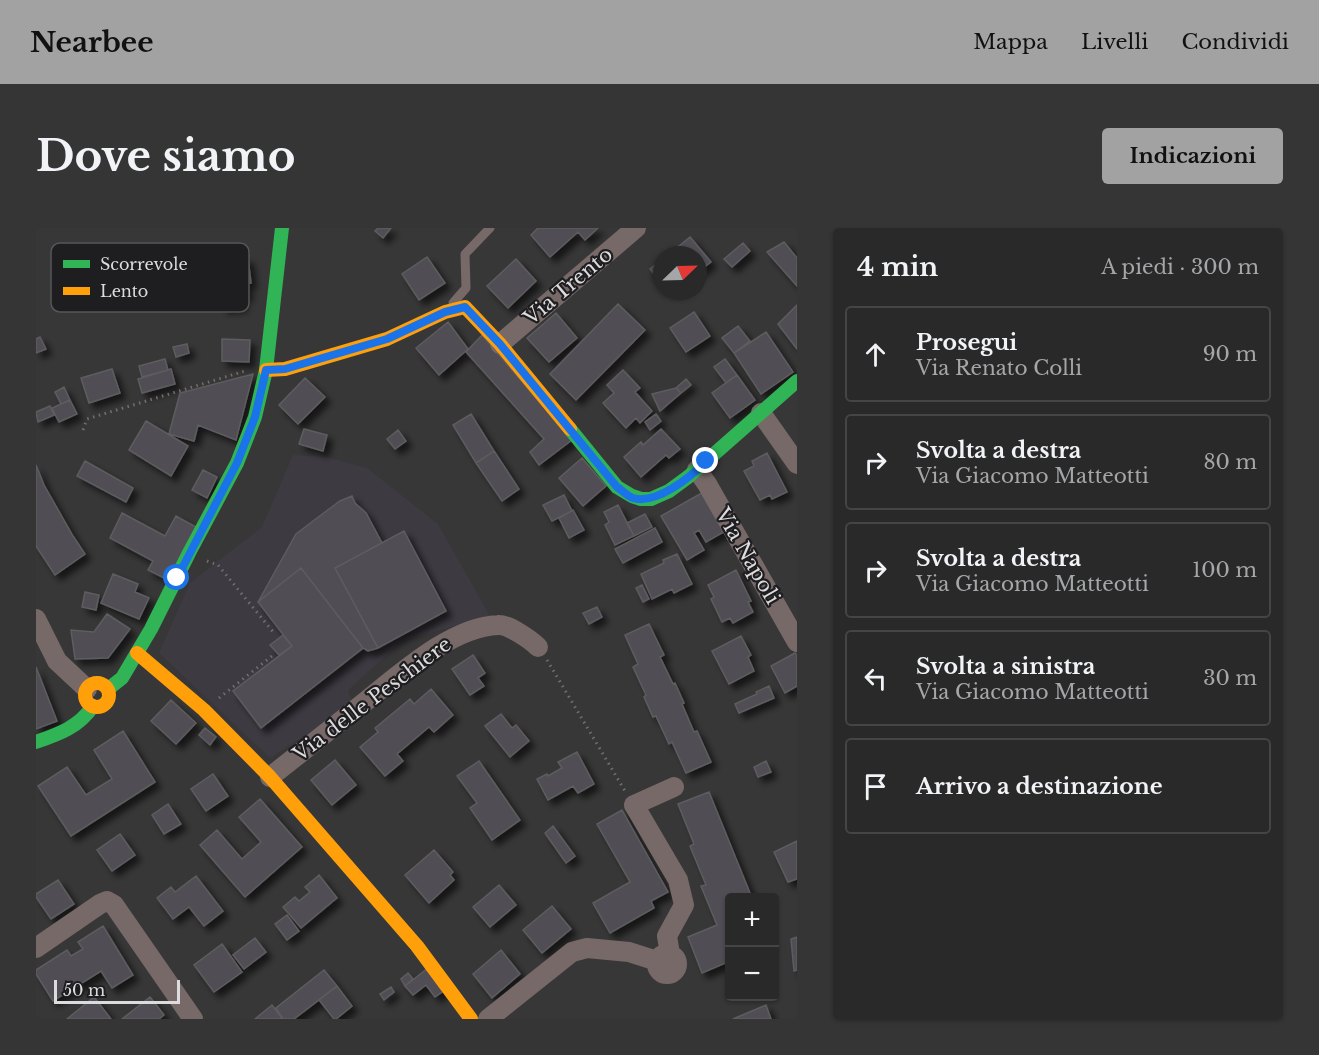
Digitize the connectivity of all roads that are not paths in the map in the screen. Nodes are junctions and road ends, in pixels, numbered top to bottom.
1 (282, 228) edge
2 (490, 228) edge
3 (636, 228) edge
4 (445, 312) junction
5 (500, 344) junction
6 (266, 367) junction
7 (797, 381) edge
8 (761, 413) junction
9 (797, 464) edge
10 (698, 470) junction
11 (36, 619) edge
12 (797, 642) edge
13 (538, 646) road end
14 (137, 653) junction
15 (108, 689) junction
16 (90, 697) junction
17 (36, 742) edge
18 (270, 777) junction
19 (674, 787) dead end
20 (36, 948) edge
21 (193, 1019) edge
22 (471, 1019) edge
23 (488, 1019) edge

1 - 6 street
2 - 4 lane
3 - 5 street, Via Trento
4 - 5 street
4 - 6 street
5 - 10 street
6 - 14 street
7 - 8 street
8 - 9 street
8 - 10 street
10 - 12 street, Via Napoli
11 - 16 street
13 - 18 street, Via delle Peschiere
14 - 15 street
14 - 18 street
15 - 16 street
15 - 16 street
16 - 17 street
18 - 22 street
19 - 23 street
20 - 21 street

